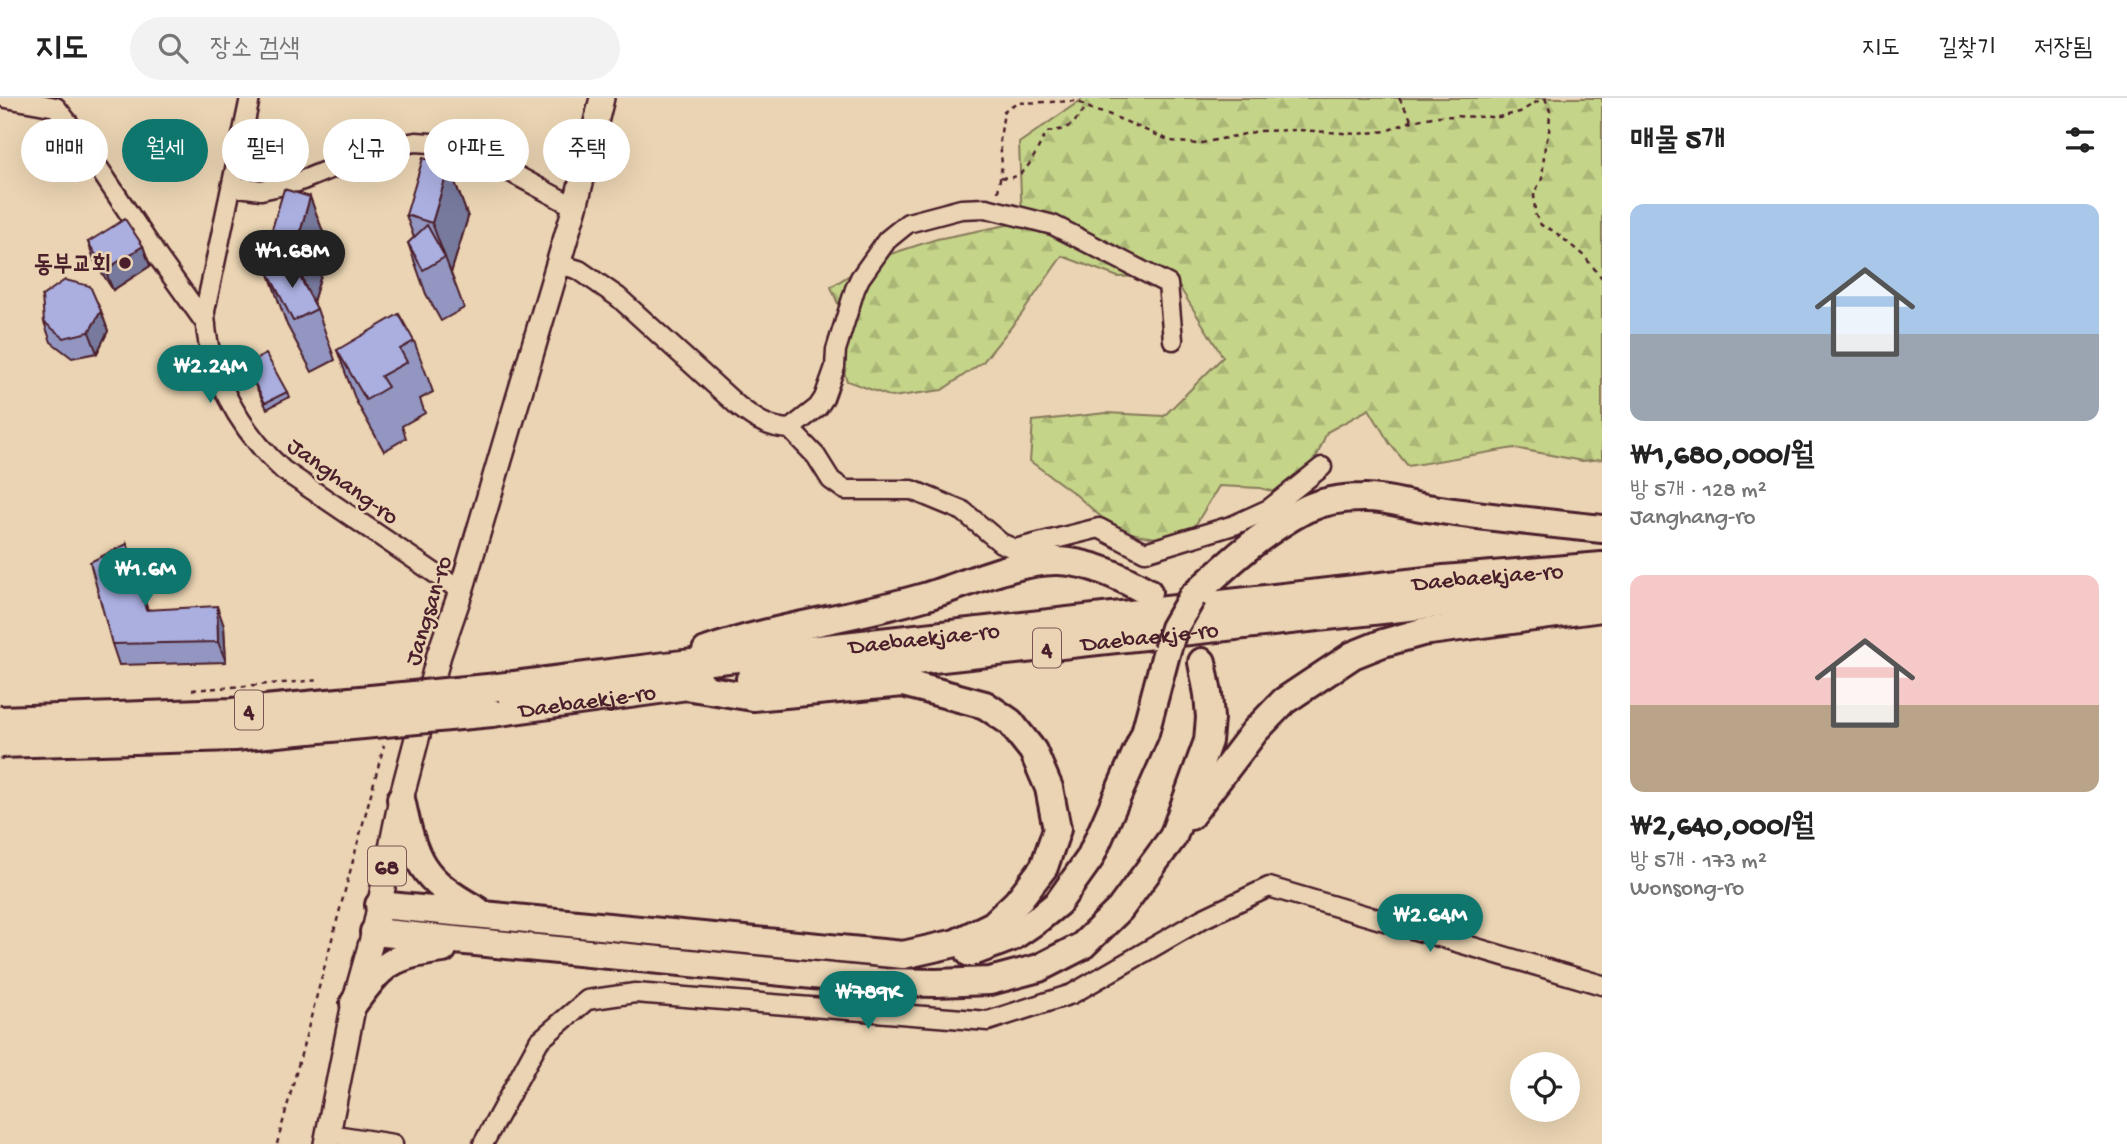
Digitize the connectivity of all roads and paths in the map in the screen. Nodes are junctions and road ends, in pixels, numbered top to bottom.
1 (6, 98) edge
2 (250, 98) edge
3 (602, 98) edge
4 (1399, 98) edge
5 (1544, 98) edge
6 (1087, 106) junction
7 (1412, 121) junction
8 (232, 186) junction
9 (575, 207) junction
10 (559, 264) junction
11 (1602, 278) edge
12 (206, 324) junction
13 (1173, 341) dead end
14 (790, 429) junction
15 (1322, 467) dead end
16 (1602, 529) edge
17 (1602, 566) edge
18 (1602, 586) edge
19 (461, 591) junction
20 (1148, 592) dead end
21 (1602, 608) edge
22 (1202, 662) dead end
23 (665, 666) junction
24 (321, 680) dead end
25 (685, 686) junction
26 (185, 691) dead end
27 (495, 700) junction
28 (0, 720) edge
29 (384, 741) dead end
30 (0, 744) edge
31 (401, 799) junction
32 (1173, 837) junction
33 (379, 905) junction
34 (488, 916) junction
35 (374, 932) junction
36 (481, 944) junction
37 (903, 955) junction
38 (1602, 985) edge
39 (354, 1003) junction
40 (327, 1139) edge
41 (277, 1144) edge
42 (393, 1144) edge
43 (483, 1144) edge

1 - 12 street
2 - 8 street, Janghang-ro
3 - 9 main road, Jangsan-ro / 68
4 - 7 path
5 - 7 path
5 - 11 path
6 - 6 path
6 - 7 path
8 - 9 street
8 - 12 street, Janghang-ro
9 - 10 main road, Jangsan-ro / 68
10 - 14 street
10 - 19 main road, Jangsan-ro / 68
12 - 19 street, Janghang-ro
13 - 14 street
14 - 15 street
16 - 37 highway, bridge
17 - 23 highway, Daebaekjae-ro
18 - 25 highway, Daebaekje-ro / 4
19 - 31 main road, Jangsan-ro / 68
20 - 23 highway
21 - 32 highway
22 - 32 highway
23 - 27 highway, Daebaekjae-ro
24 - 26 path
25 - 27 highway, Daebaekje-ro / 4
25 - 37 highway
27 - 28 highway, 4, bridge
27 - 30 highway, 4, bridge
29 - 41 path
31 - 33 main road, Jangsan-ro / 68
31 - 34 highway
32 - 36 highway
33 - 34 highway
33 - 35 main road, Jangsan-ro / 68
34 - 37 highway
35 - 36 highway
35 - 39 main road, Jangsan-ro / 68
36 - 39 highway
38 - 43 street
39 - 40 main road, Jangsan-ro / 68
40 - 42 street

